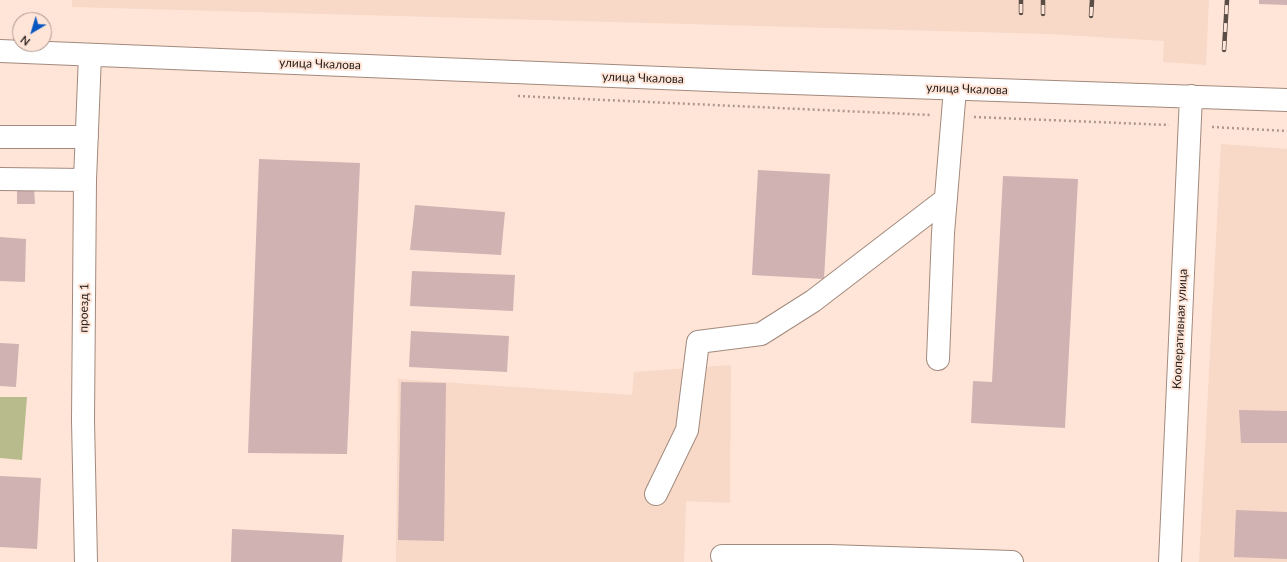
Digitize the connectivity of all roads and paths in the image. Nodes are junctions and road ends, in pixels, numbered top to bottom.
1 (0, 51) edge
2 (90, 55) junction
3 (955, 89) junction
4 (517, 96) dead end
5 (1191, 96) junction
6 (1287, 100) edge
7 (953, 116) junction
8 (1189, 125) junction
9 (1287, 131) edge
10 (0, 137) edge
11 (87, 137) junction
12 (0, 179) edge
13 (85, 180) junction
14 (946, 199) junction
15 (938, 359) dead end
16 (656, 494) dead end
17 (722, 556) dead end
18 (86, 562) edge
19 (1012, 562) edge
20 (1170, 562) edge

1 - 2 street, улица Чкалова
2 - 3 street, улица Чкалова
2 - 11 street, проезд 1
3 - 5 street, улица Чкалова
3 - 7 street
4 - 7 path
5 - 6 street, улица Чкалова
5 - 8 street, Кооперативная улица
7 - 8 path
7 - 14 street
8 - 9 path
8 - 20 street, Кооперативная улица
10 - 11 street
11 - 13 street, проезд 1
12 - 13 street
13 - 18 street, проезд 1
14 - 15 street
14 - 16 street
17 - 19 street

